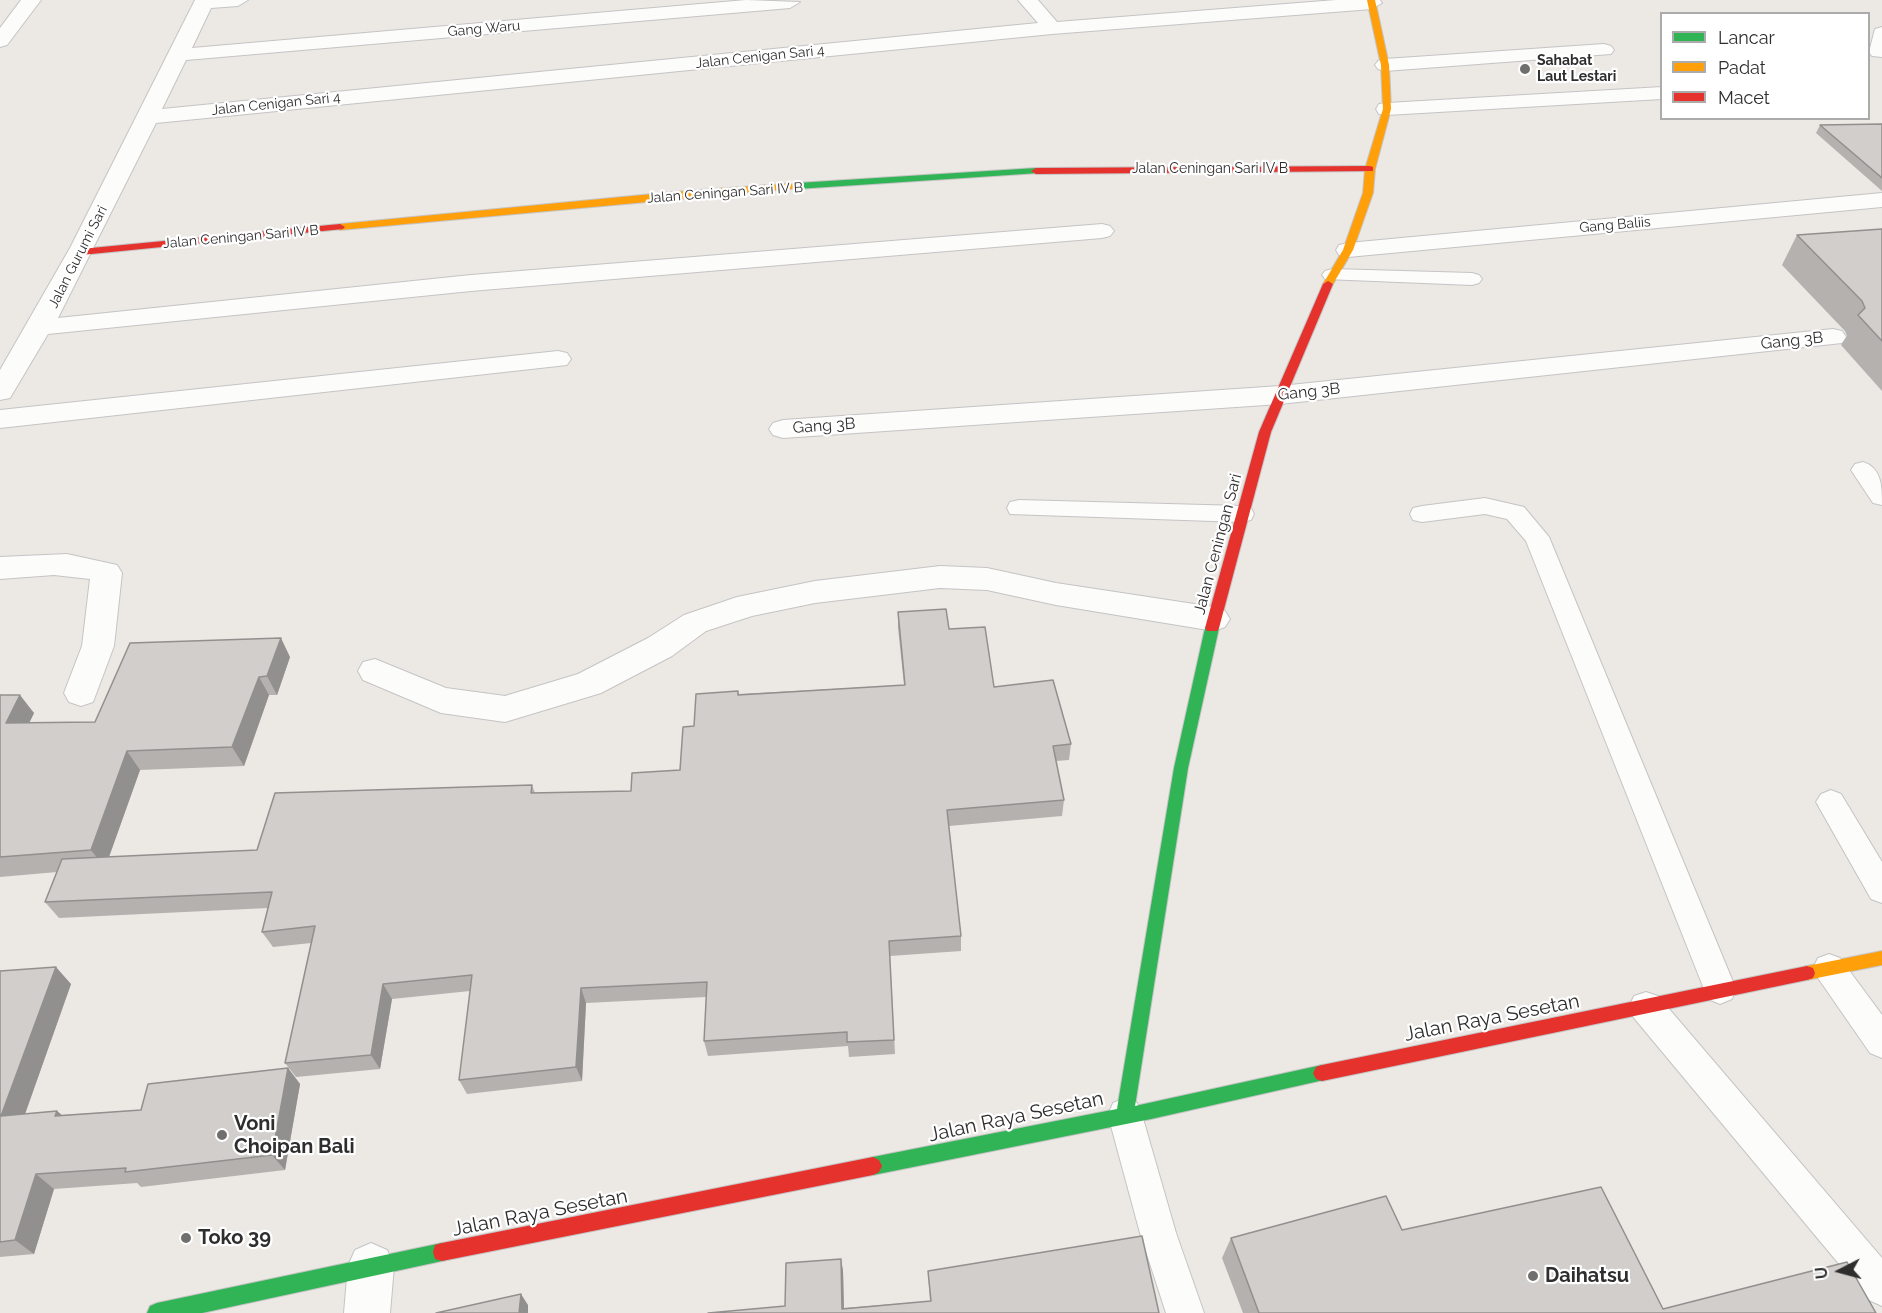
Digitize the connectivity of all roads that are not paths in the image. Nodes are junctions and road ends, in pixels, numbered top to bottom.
1 (31, 0) edge
2 (238, 0) edge
3 (1028, 0) edge
4 (204, 2) edge
5 (790, 2) dead end
6 (1372, 2) edge
7 (1193, 8) edge
8 (1052, 28) junction
9 (0, 41) edge
10 (1604, 50) dead end
11 (178, 55) junction
12 (1385, 65) junction
13 (1660, 93) edge
14 (1387, 109) junction
15 (148, 117) junction
16 (1370, 170) junction
17 (1882, 200) edge
18 (1102, 231) dead end
19 (1348, 250) junction
20 (81, 252) junction
21 (1332, 275) junction
22 (1472, 279) dead end
23 (42, 327) junction
24 (1833, 337) dead end
25 (558, 359) dead end
26 (0, 392) edge
27 (1280, 395) junction
28 (0, 419) edge
29 (783, 429) dead end
30 (1863, 470) dead end
31 (1882, 497) edge
32 (1019, 508) dead end
33 (1242, 514) junction
34 (1422, 514) dead end
35 (0, 568) edge
36 (1214, 619) junction
37 (375, 671) dead end
38 (81, 693) dead end
39 (1831, 802) dead end
40 (1882, 890) edge
41 (1882, 958) edge
42 (1829, 968) junction
43 (1720, 989) junction
44 (1646, 1007) junction
45 (1882, 1041) edge
46 (1125, 1115) junction
47 (371, 1266) junction
48 (1882, 1287) edge
49 (157, 1313) edge
50 (367, 1313) edge
51 (1185, 1313) edge

1 - 9 street
2 - 4 street
3 - 8 street
4 - 11 street, Jalan Gurumi Sari
5 - 11 street, Gang Waru
6 - 7 street, Jalan Cenigan Sari 4
6 - 12 street, Jalan Ceningan Sari
7 - 8 street, Jalan Cenigan Sari 4
8 - 15 street, Jalan Cenigan Sari 4
10 - 12 street
11 - 15 street, Jalan Gurumi Sari
12 - 14 street, Jalan Ceningan Sari
13 - 14 street
14 - 16 street, Jalan Ceningan Sari
15 - 20 street, Jalan Gurumi Sari
16 - 19 street, Jalan Ceningan Sari
16 - 20 street, Jalan Ceningan Sari IV B
17 - 19 street, Gang Baliis
18 - 23 street
19 - 21 street, Jalan Ceningan Sari
20 - 23 street, Jalan Gurumi Sari
21 - 22 lane
21 - 27 street, Jalan Ceningan Sari
23 - 26 street, Jalan Gurumi Sari
24 - 27 street, Gang 3B
25 - 28 street
27 - 29 street, Gang 3B
27 - 33 street, Jalan Ceningan Sari
30 - 31 lane
32 - 33 lane
33 - 36 street, Jalan Ceningan Sari
34 - 43 lane
35 - 38 street
36 - 37 street
36 - 46 street, Jalan Ceningan Sari
39 - 40 lane
41 - 42 street, Jalan Raya Sesetan
42 - 43 street, Jalan Raya Sesetan
42 - 45 lane
43 - 44 street, Jalan Raya Sesetan
44 - 46 street, Jalan Raya Sesetan
44 - 48 lane
46 - 47 street, Jalan Raya Sesetan
46 - 51 lane
47 - 49 street, Jalan Raya Sesetan
47 - 50 street

